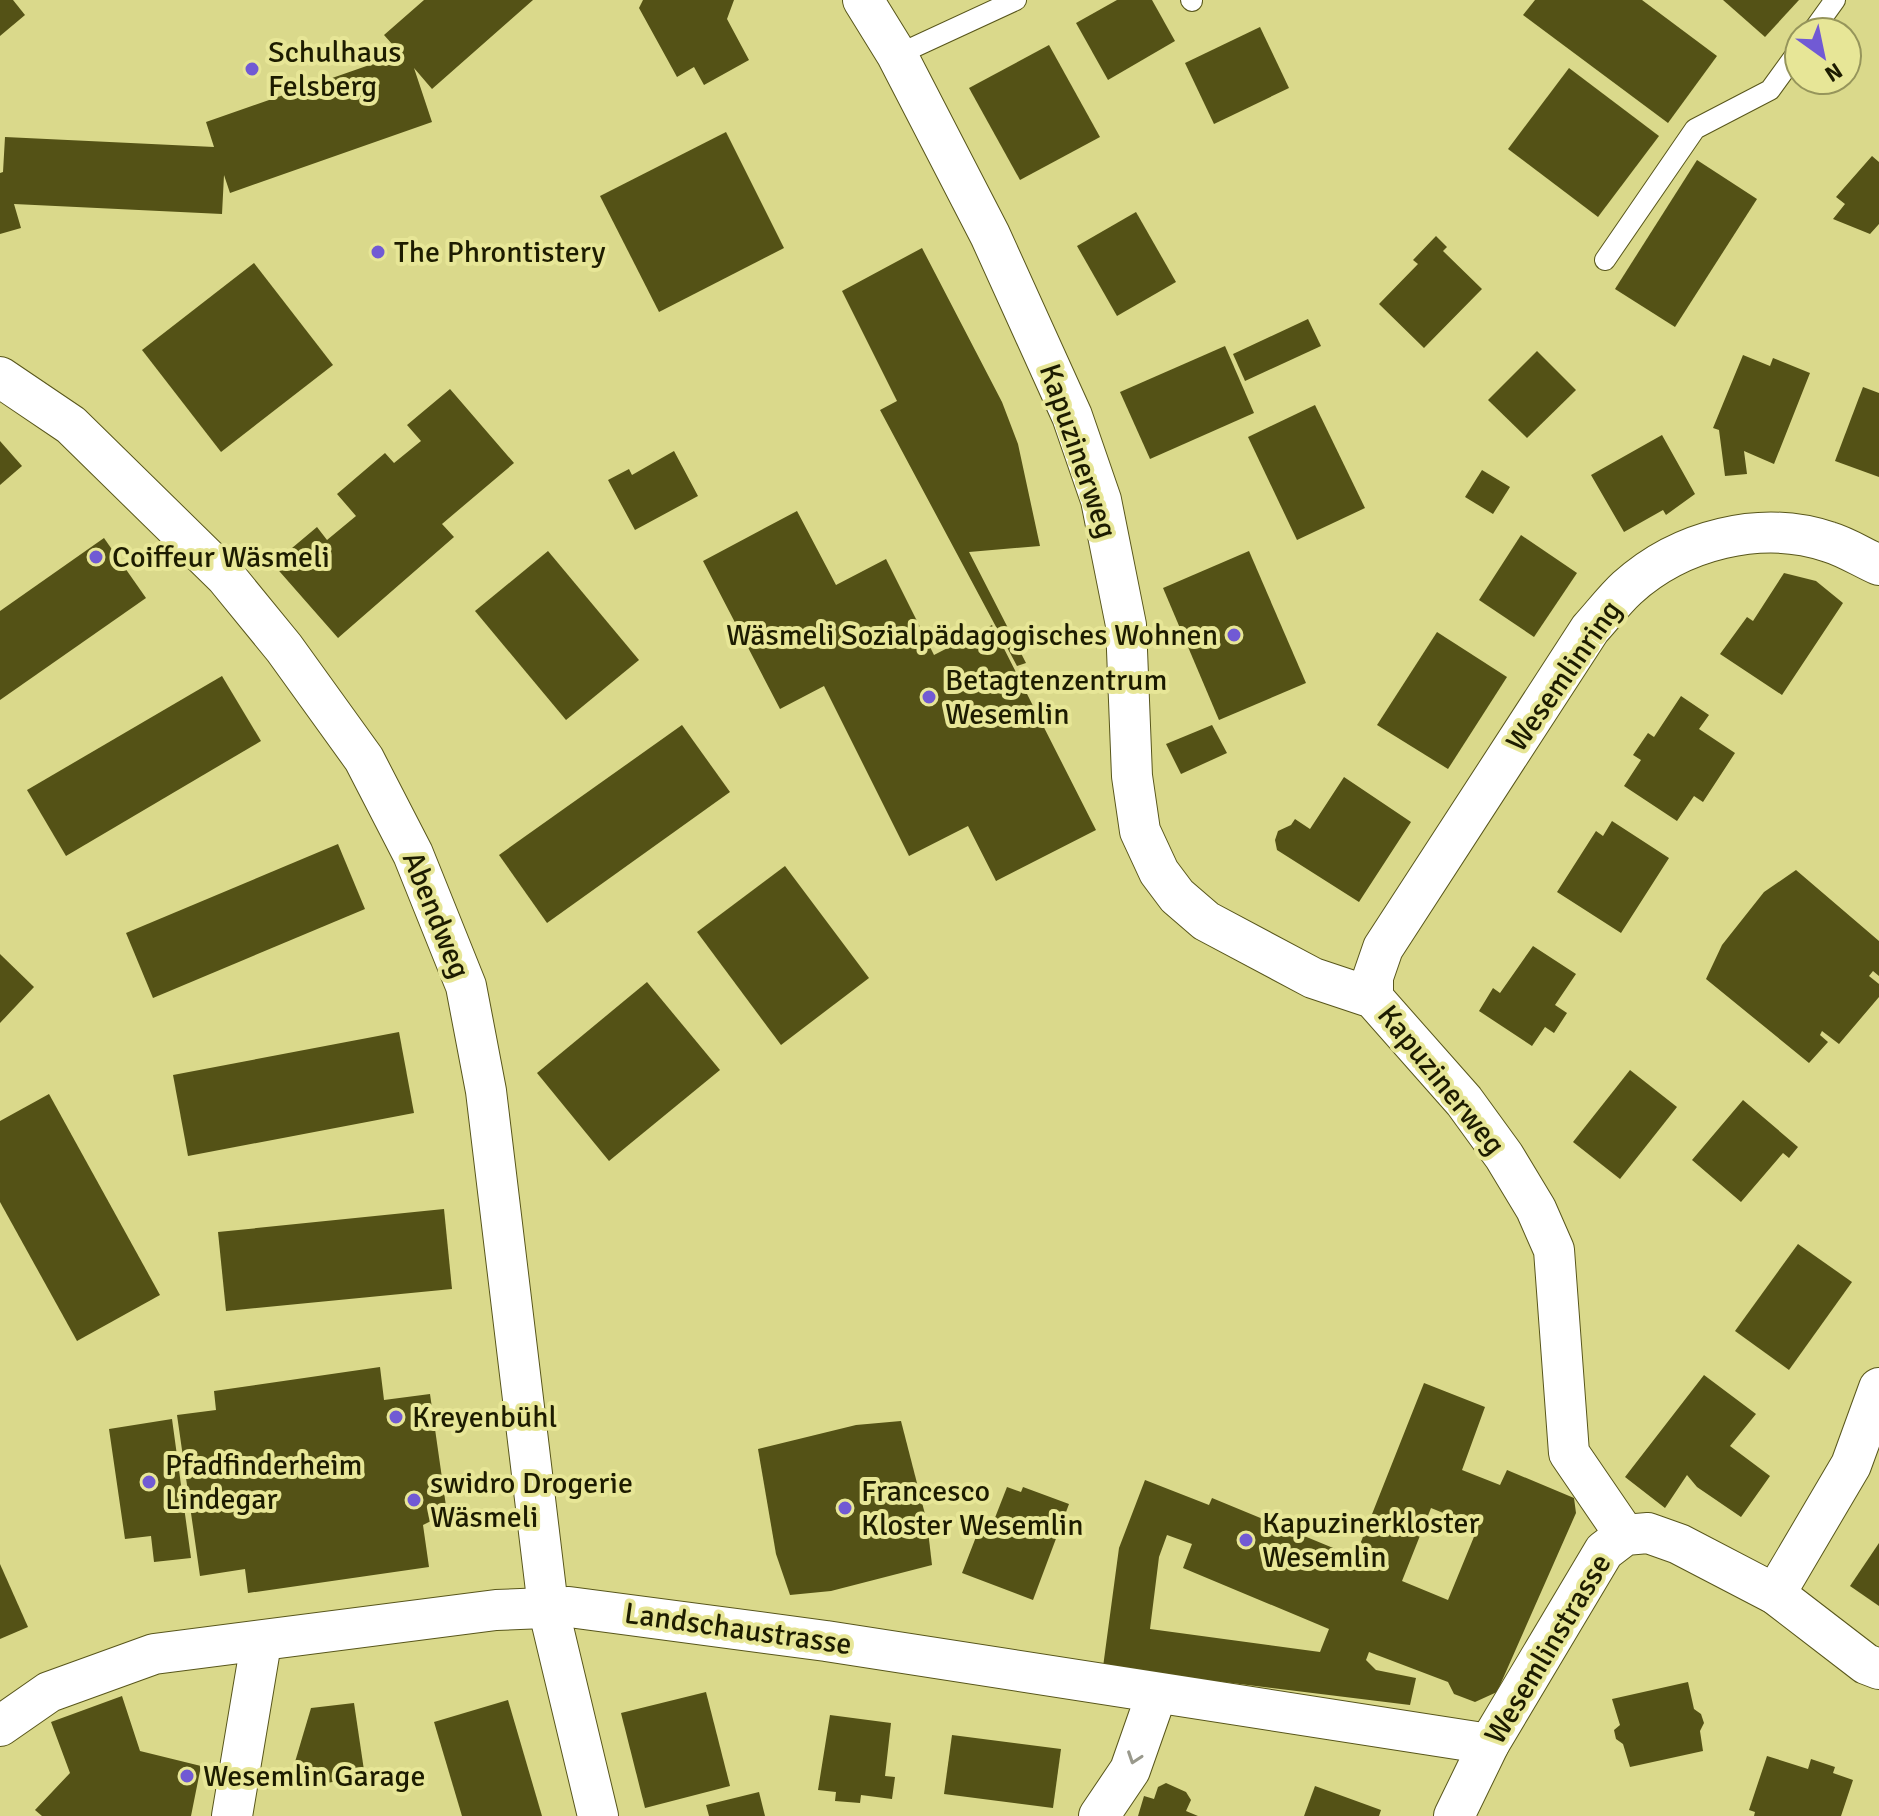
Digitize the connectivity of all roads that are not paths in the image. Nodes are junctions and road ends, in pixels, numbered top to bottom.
1 (863, 0) edge
2 (1016, 0) edge
3 (897, 55) junction
4 (1783, 72) edge
5 (1605, 260) dead end
6 (0, 377) edge
7 (1879, 565) edge
8 (1373, 998) junction
9 (1879, 1388) edge
10 (1625, 1535) junction
11 (1775, 1594) junction
12 (548, 1607) junction
13 (261, 1643) junction
14 (1879, 1669) edge
15 (1157, 1693) junction
16 (0, 1726) edge
17 (1489, 1744) junction
18 (232, 1816) edge
19 (598, 1816) edge
20 (1099, 1816) edge
21 (1454, 1816) edge

1 - 3 street, Kapuzinerweg
2 - 3 lane
3 - 8 street, Kapuzinerweg
4 - 5 lane
6 - 12 street, Abendweg
7 - 8 street, Wesemlinring
8 - 10 street, Kapuzinerweg
9 - 11 street
10 - 11 street, Wesemlinstrasse
10 - 17 street, Wesemlinstrasse
11 - 14 street, Wesemlinstrasse
12 - 13 street, Landschaustrasse
12 - 15 street, Landschaustrasse
12 - 19 street, Abendweg
13 - 16 street, Landschaustrasse
13 - 18 street
15 - 17 street, Landschaustrasse
15 -> 20 street
17 - 21 street, Wesemlinstrasse

